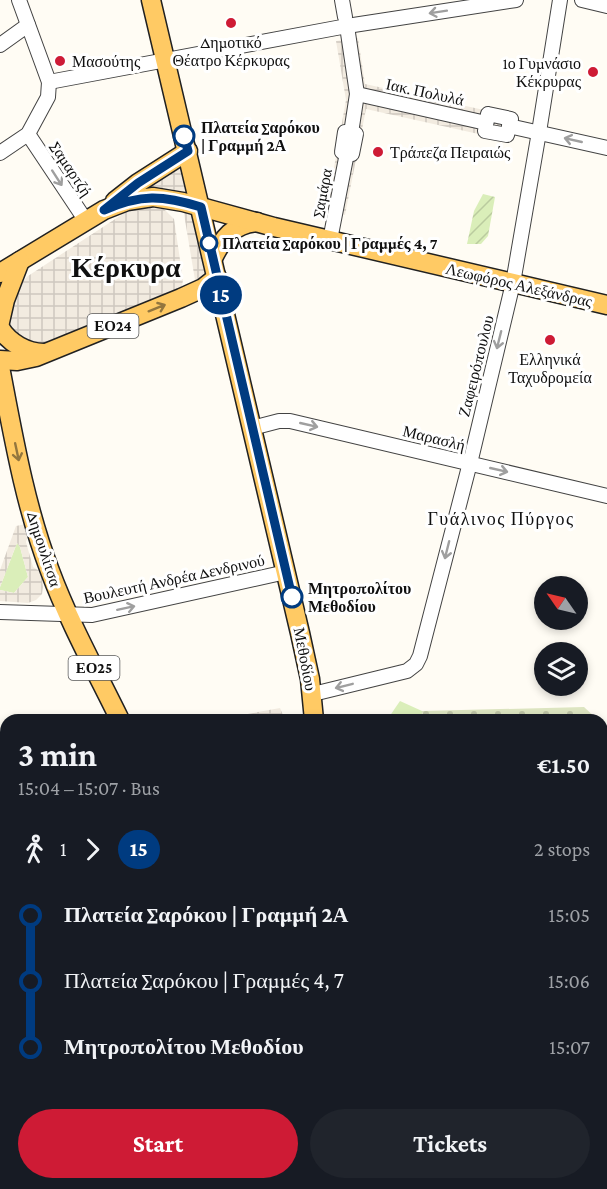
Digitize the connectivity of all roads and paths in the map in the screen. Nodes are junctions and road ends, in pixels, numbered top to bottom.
1 (19, 0) edge
2 (151, 0) edge
3 (342, 0) edge
4 (516, 0) edge
5 (560, 0) edge
6 (582, 0) edge
7 (607, 6) edge
8 (345, 16) dead end
9 (28, 25) junction
10 (348, 33) dead end
11 (0, 45) edge
12 (165, 60) junction
13 (49, 82) junction
14 (357, 94) junction
15 (540, 132) junction
16 (28, 134) junction
17 (607, 148) edge
18 (188, 151) junction
19 (0, 153) edge
20 (201, 207) junction
21 (104, 210) junction
22 (257, 222) junction
23 (79, 226) junction
24 (330, 240) junction
25 (213, 258) junction
26 (6, 271) edge
27 (217, 277) junction
28 (513, 283) junction
29 (607, 305) edge
30 (0, 322) edge
31 (0, 328) edge
32 (44, 353) junction
33 (0, 360) edge
34 (0, 367) edge
35 (252, 428) junction
36 (469, 463) junction
37 (607, 496) edge
38 (286, 572) junction
39 (68, 615) junction
40 (2, 616) edge
41 (313, 694) junction
42 (117, 714) edge
43 (314, 714) edge

1 - 9 street
2 - 12 main road
3 - 8 street
4 -> 12 street
5 - 15 street, Ζαφειρόπουλου
6 - 7 street
9 - 11 street
9 - 13 street
10 - 14 street, Σαμάρα
12 - 13 street
12 - 18 main road
13 - 16 street
14 - 15 street, Ιακ. Πολυλά
14 - 24 street, Σαμάρα
17 -> 15 street, Ιακ. Πολυλά
15 - 28 street, Ζαφειρόπουλου
16 - 19 street
16 -> 23 street, Σαμαρτζή
18 - 20 main road
18 - 21 main road
20 - 21 main road, Λεωφόρος Αλεξάνδρας
20 - 22 main road, Λεωφόρος Αλεξάνδρας
20 - 25 main road
21 - 23 main road
22 - 24 main road, Λεωφόρος Αλεξάνδρας
22 - 25 main road
23 - 26 main road
24 - 28 main road, Λεωφόρος Αλεξάνδρας
25 - 27 main road
26 - 30 main road
32 -> 27 main road, ΕΟ24
27 - 35 main road
28 - 29 main road, Λεωφόρος Αλεξάνδρας
28 -> 36 street, Ζαφειρόπουλου
31 - 32 main road
32 - 33 main road, ΕΟ24
34 -> 39 main road, Δημουλίτσα / ΕΟ25
35 -> 36 street, Μαρασλή
35 - 38 main road
36 -> 37 street, Μαρασλή
36 -> 41 street, Ζαφειρόπουλου
39 -> 38 street, Βουλευτή Ανδρέα Δενδρινού
38 - 41 main road, Μεθοδίου
39 - 40 street, Βουλευτή Ανδρέα Δενδρινού
39 - 42 main road, Δημουλίτσα / ΕΟ25
41 - 43 main road, Μεθοδίου

